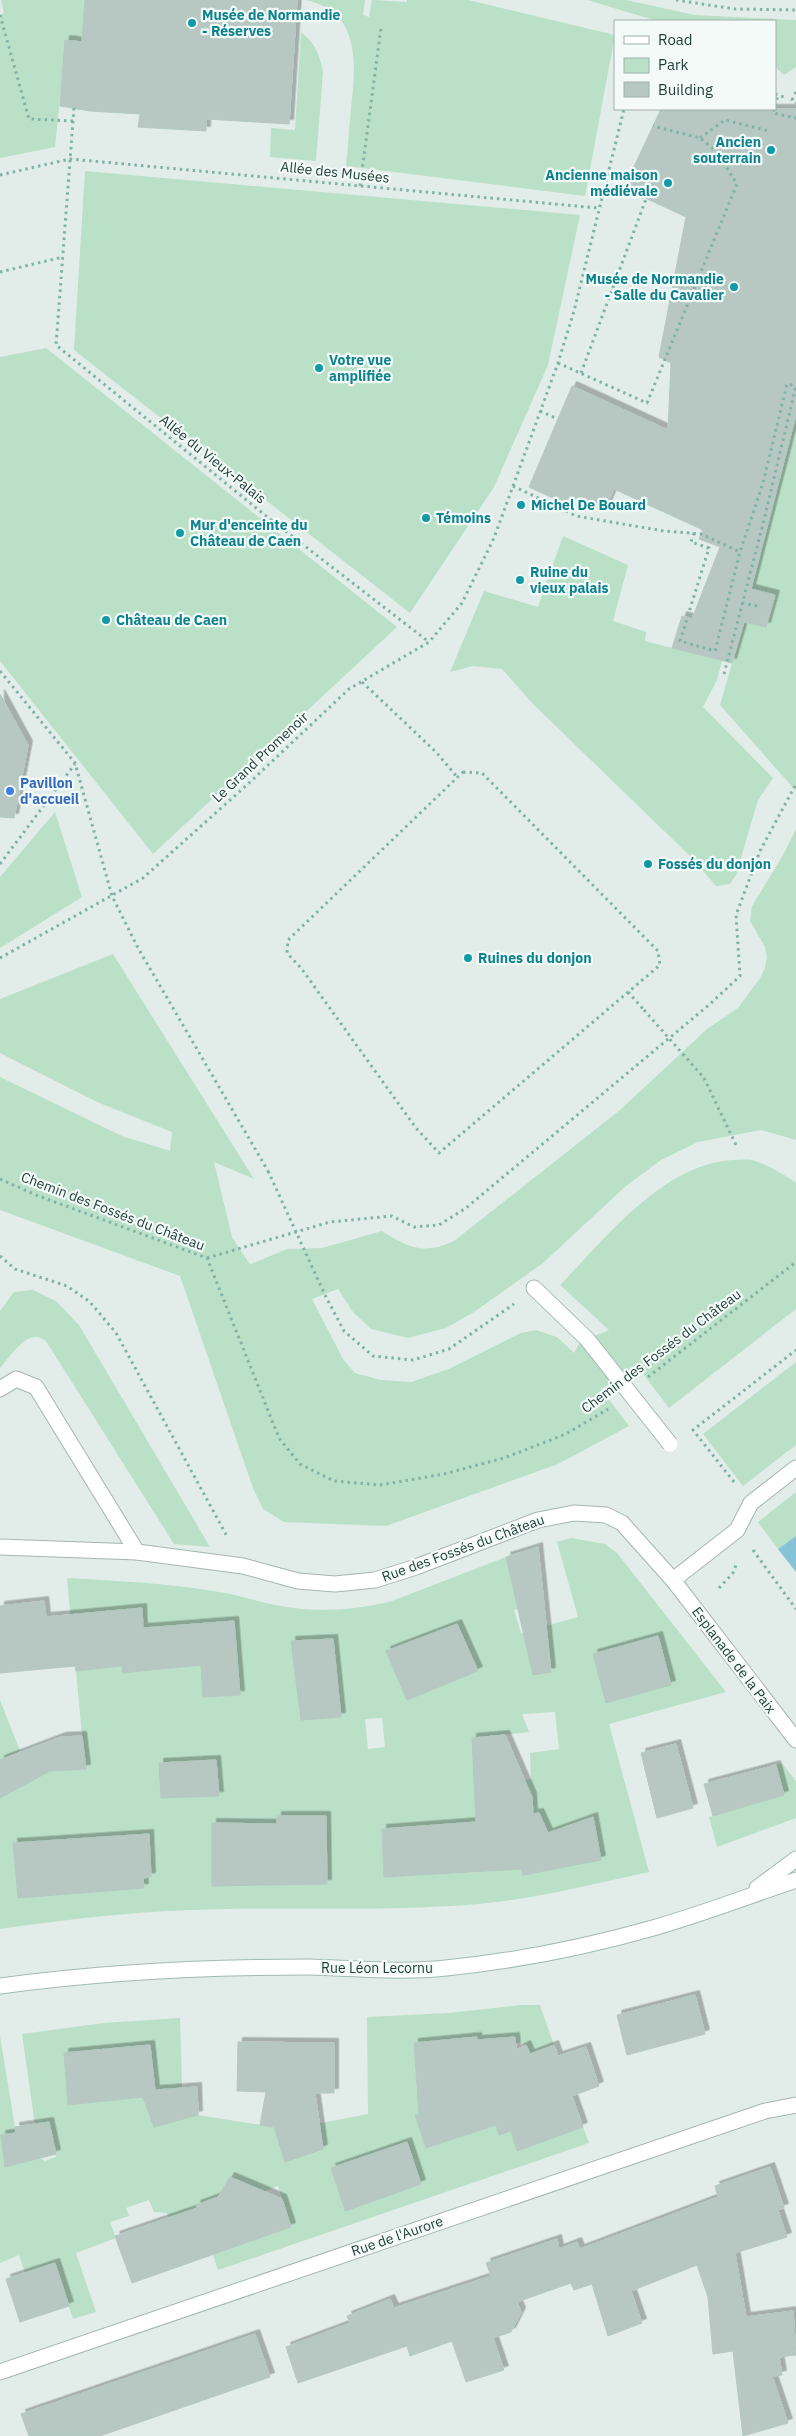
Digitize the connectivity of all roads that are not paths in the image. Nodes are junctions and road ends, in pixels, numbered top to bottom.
1 (534, 1288) road end
2 (0, 1389) edge
3 (670, 1444) dead end
4 (796, 1468) edge
5 (0, 1547) edge
6 (137, 1552) junction
7 (673, 1580) junction
8 (796, 1740) edge
9 (796, 1859) edge
10 (796, 1880) edge
11 (746, 1896) junction
12 (0, 1986) edge
13 (796, 2105) edge
14 (0, 2372) edge

1 - 3 street, bridge
2 - 6 street
4 - 7 street
5 - 6 street, Rue des Fossés du Château
6 - 7 street, Rue des Fossés du Château
7 - 8 street, Esplanade de la Paix
9 - 11 street, Rue Léon Lecornu
10 - 11 street, Rue Léon Lecornu
11 - 12 street, Rue Léon Lecornu
13 - 14 street, Rue de l'Aurore

